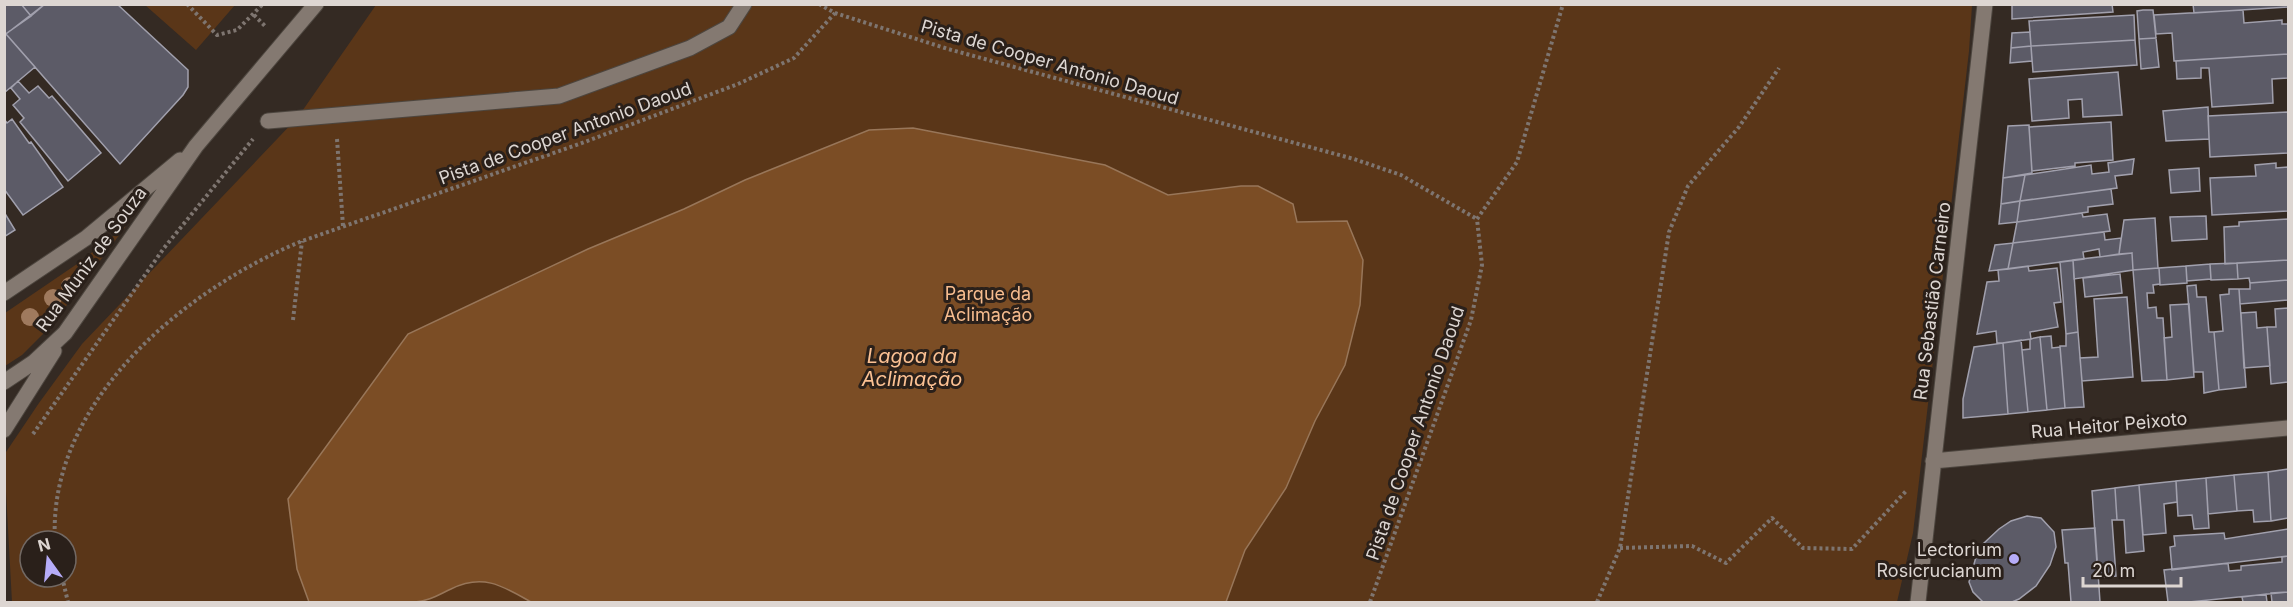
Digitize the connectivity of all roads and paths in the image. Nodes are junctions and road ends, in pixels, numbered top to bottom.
1 (187, 4) edge
2 (263, 4) edge
3 (316, 4) edge
4 (744, 4) edge
5 (819, 4) edge
6 (1563, 4) edge
7 (1984, 4) edge
8 (835, 13) junction
9 (254, 15) junction
10 (284, 43) junction
11 (1779, 69) dead end
12 (335, 114) junction
13 (268, 121) joint
14 (196, 146) junction
15 (1477, 219) junction
16 (343, 226) junction
17 (302, 241) junction
18 (4, 293) edge
19 (293, 320) dead end
20 (65, 333) junction
21 (4, 382) edge
22 (2289, 428) edge
23 (4, 430) edge
24 (31, 436) dead end
25 (1932, 461) junction
26 (55, 529) edge
27 (1620, 548) junction
28 (1370, 603) edge
29 (1597, 603) edge
30 (1918, 603) edge

1 - 9 path
2 - 9 path
3 - 10 street, Rua Muniz de Souza
4 - 12 street
5 - 8 path
6 - 15 path
7 - 25 street, Rua Sebastião Carneiro
8 - 15 path, Pista de Cooper Antonio Daoud
8 - 16 path, Pista de Cooper Antonio Daoud
9 - 10 path
10 - 14 street, Rua Muniz de Souza
11 - 27 path
12 - 13 street
12 - 16 path
13 - 24 path
14 - 18 street, Rua Muniz de Souza
14 - 20 street, Rua Muniz de Souza
15 - 28 path, Pista de Cooper Antonio Daoud
16 - 17 path, Pista de Cooper Antonio Daoud
17 - 19 path
17 - 26 path, Pista de Cooper Antonio Daoud
20 - 21 street, Rua Muniz de Souza
20 - 23 street
22 - 25 street, Rua Heitor Peixoto
25 - 27 path
25 - 30 street, Rua Sebastião Carneiro
27 - 29 path

